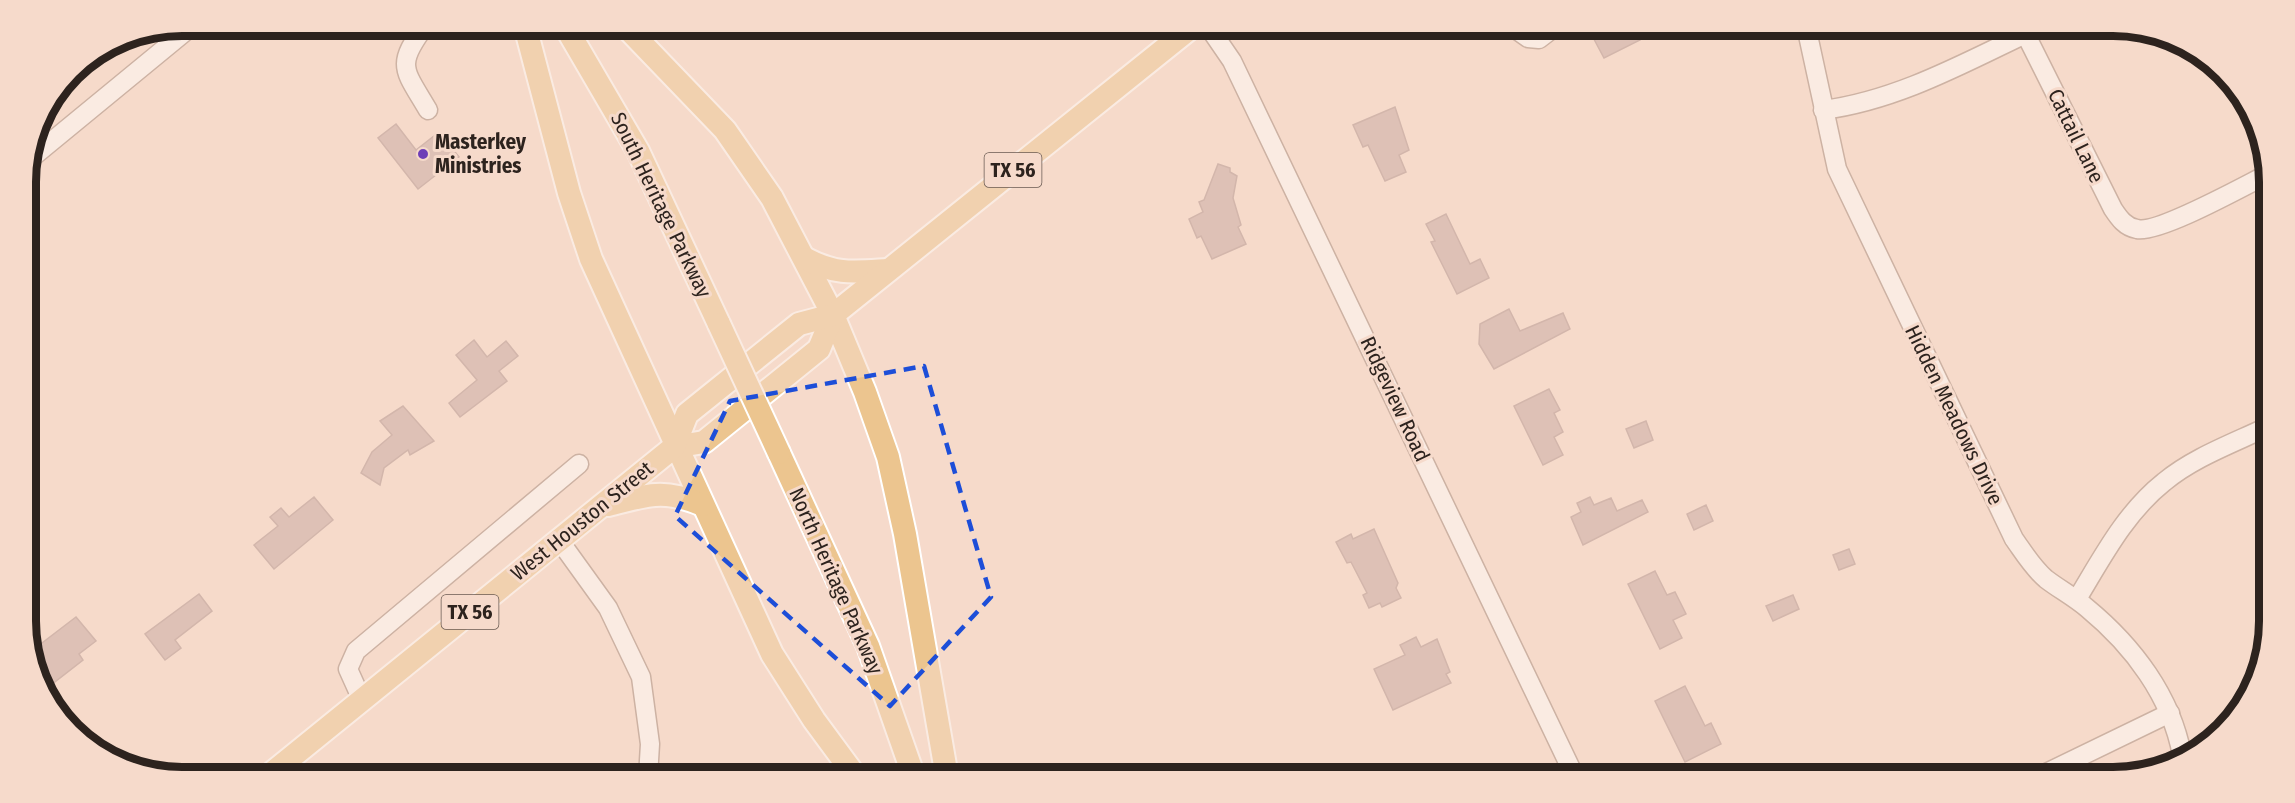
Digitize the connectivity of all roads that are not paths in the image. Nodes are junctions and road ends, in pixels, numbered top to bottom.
1 (180, 36) edge
2 (417, 36) edge
3 (528, 36) edge
4 (571, 36) edge
5 (635, 36) edge
6 (1180, 36) edge
7 (1215, 36) edge
8 (1525, 36) edge
9 (1543, 36) edge
10 (1808, 36) edge
11 (2019, 36) edge
12 (2026, 36) edge
13 (428, 110) dead end
14 (1823, 110) junction
15 (39, 151) edge
16 (2259, 178) edge
17 (806, 259) junction
18 (888, 270) junction
19 (833, 315) junction
20 (749, 389) joint
21 (2259, 431) edge
22 (674, 447) junction
23 (579, 464) dead end
24 (703, 505) junction
25 (600, 506) junction
26 (559, 540) junction
27 (2077, 600) junction
28 (362, 700) junction
29 (2170, 713) junction
30 (2181, 750) edge
31 (279, 767) edge
32 (649, 767) edge
33 (849, 767) edge
34 (910, 767) edge
35 (945, 767) edge
36 (1570, 767) edge
37 (2059, 767) edge

1 - 15 street
2 - 13 street
3 - 22 main road
4 - 20 main road, South Heritage Parkway, bridge
5 - 17 main road
6 - 18 main road, West Houston Street / TX 56
7 - 36 street, Ridgeview Road
8 - 9 street
10 - 14 street, Hidden Meadows Drive
11 - 14 street
12 - 16 street, Cattail Lane
14 - 27 street, Hidden Meadows Drive
17 - 18 main road
17 - 19 main road
18 - 19 main road, West Houston Street / TX 56
19 - 22 main road, West Houston Street / TX 56
19 - 22 main road, West Houston Street / TX 56
19 - 35 main road
20 - 34 main road, North Heritage Parkway, bridge
21 - 27 street
22 - 24 main road
22 - 25 main road, West Houston Street / TX 56
23 - 28 street
24 - 25 main road
24 - 33 main road
25 - 26 main road, West Houston Street / TX 56
26 - 28 main road, West Houston Street / TX 56
26 - 32 street
27 - 29 street, Hidden Meadows Drive
28 - 31 main road, West Houston Street / TX 56
29 - 30 street, Hidden Meadows Drive
29 - 37 street

